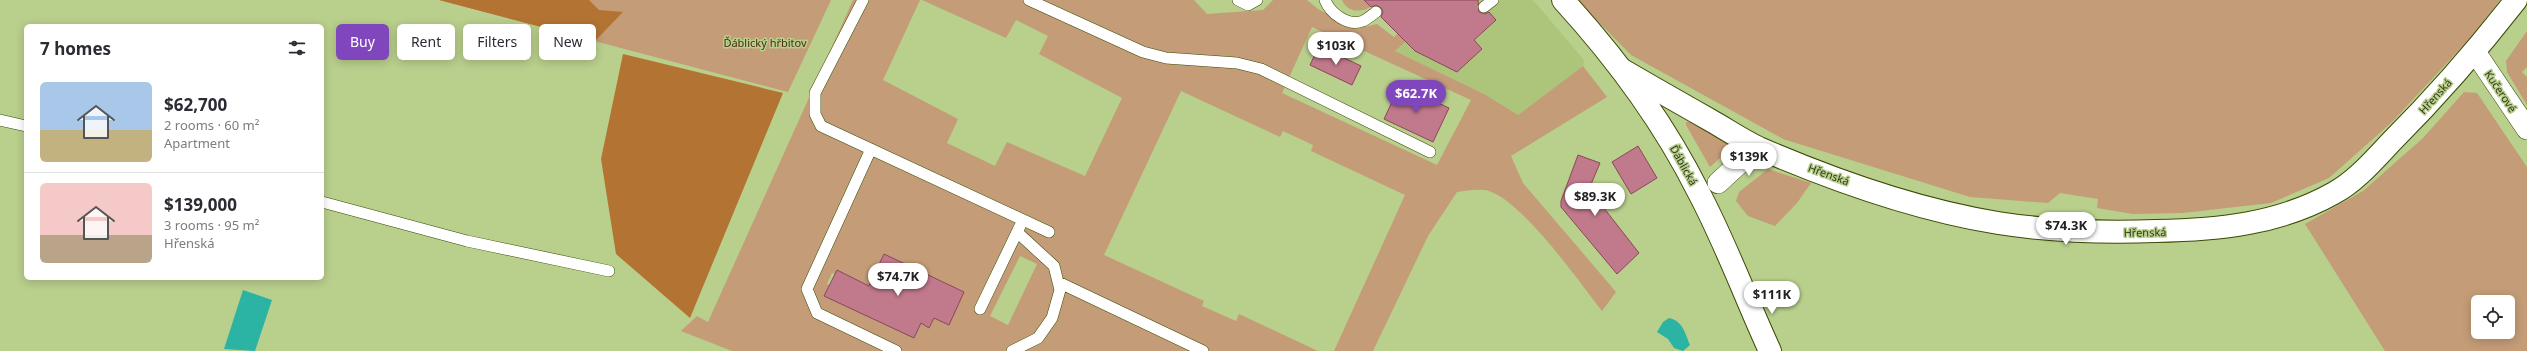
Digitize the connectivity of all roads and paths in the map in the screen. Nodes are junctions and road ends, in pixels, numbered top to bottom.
1 (863, 0) edge
2 (1029, 0) edge
3 (1238, 0) edge
4 (1256, 0) edge
5 (1325, 0) edge
6 (1563, 0) edge
7 (2516, 0) edge
8 (1376, 12) dead end
9 (2475, 52) junction
10 (1621, 69) junction
11 (0, 120) edge
12 (24, 126) edge
13 (2527, 129) edge
14 (1757, 147) junction
15 (871, 149) junction
16 (1430, 152) dead end
17 (1718, 183) dead end
18 (324, 203) edge
19 (1023, 220) junction
20 (1017, 232) junction
21 (1049, 232) dead end
22 (609, 271) dead end
23 (1058, 282) junction
24 (980, 308) dead end
25 (896, 351) edge
26 (1012, 351) edge
27 (1203, 351) edge
28 (1770, 351) edge

1 - 15 lane
2 - 16 lane
3 - 4 lane
5 - 8 lane
6 - 10 street, Ďáblická
7 - 9 street, Hřenská
9 - 13 street, Kučerové
9 - 14 street, Hřenská
10 - 14 street, Hřenská
10 - 28 street, Ďáblická
11 - 12 lane
14 - 17 street
15 - 19 lane
15 - 25 lane
18 - 22 lane
19 - 20 lane
19 - 21 lane
20 - 23 lane
20 - 24 lane
23 - 26 lane
23 - 27 lane

